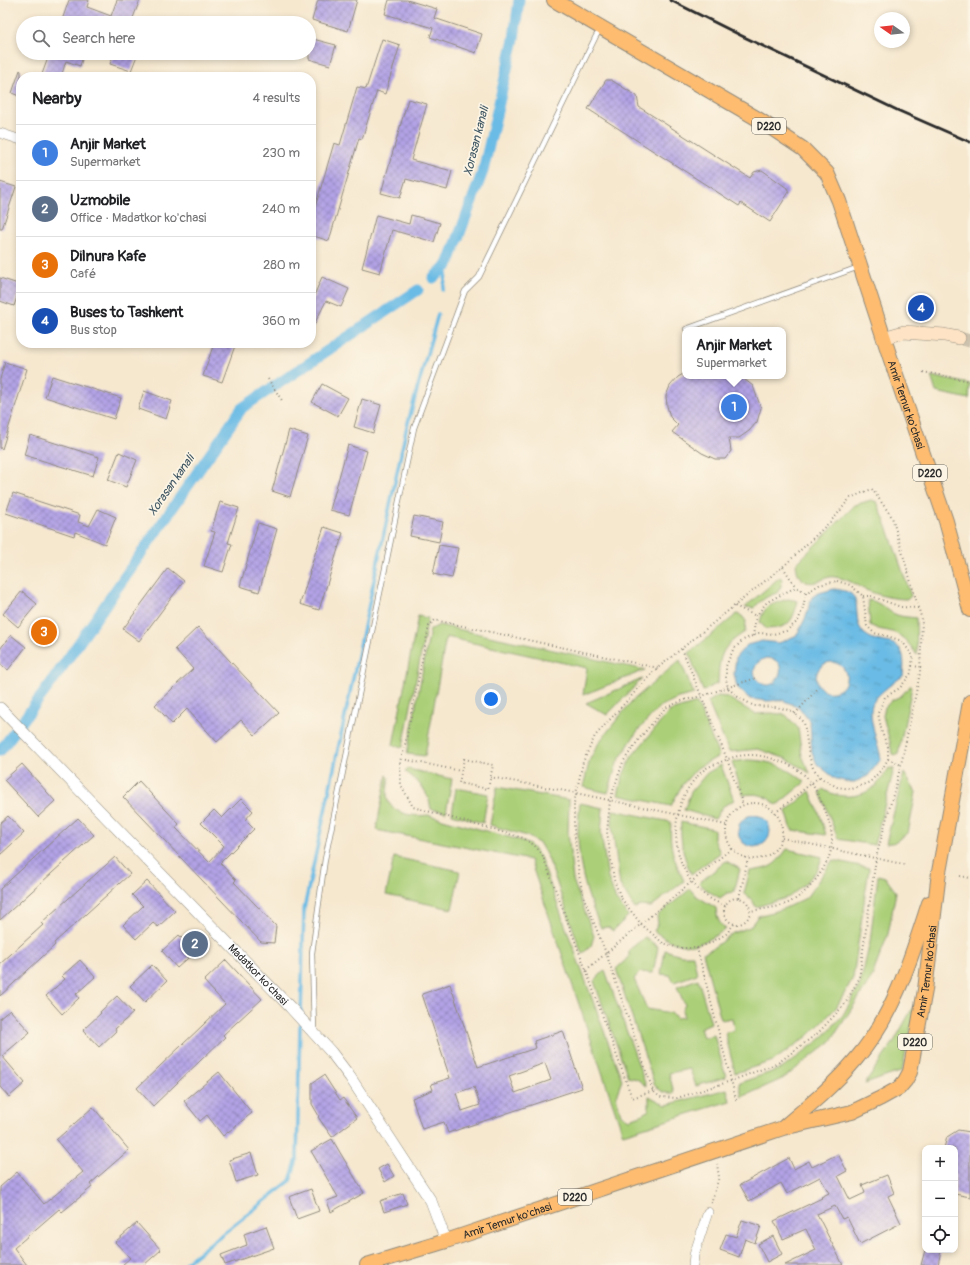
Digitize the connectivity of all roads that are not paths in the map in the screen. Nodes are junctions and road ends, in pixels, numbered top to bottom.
1 (554, 0) edge
2 (602, 28) junction
3 (0, 133) edge
4 (16, 138) edge
5 (860, 266) junction
6 (692, 327) edge
7 (883, 338) junction
8 (959, 338) tunnel mouth
9 (970, 610) edge
10 (970, 702) edge
11 (0, 708) edge
12 (939, 872) junction
13 (311, 1030) junction
14 (783, 1128) junction
15 (708, 1212) road end
16 (446, 1241) junction
17 (367, 1265) edge
18 (693, 1265) edge

1 - 2 main road, D220
2 - 5 main road, D220
2 - 13 lane
3 - 4 street
5 - 6 lane
5 - 7 main road, D220
7 - 8 main road
7 - 9 main road, Amir Temur ko'chasi / D220
10 - 12 main road, Amir Temur ko'chasi / D220
11 - 13 street, Madatkor ko'chasi
12 - 14 main road, Amir Temur ko'chasi / D220
12 - 14 main road, Amir Temur ko'chasi / D220
13 - 16 street, Madatkor ko'chasi
14 - 16 main road, Amir Temur ko'chasi / D220
15 - 18 street
16 - 17 main road, Amir Temur ko'chasi / D220

